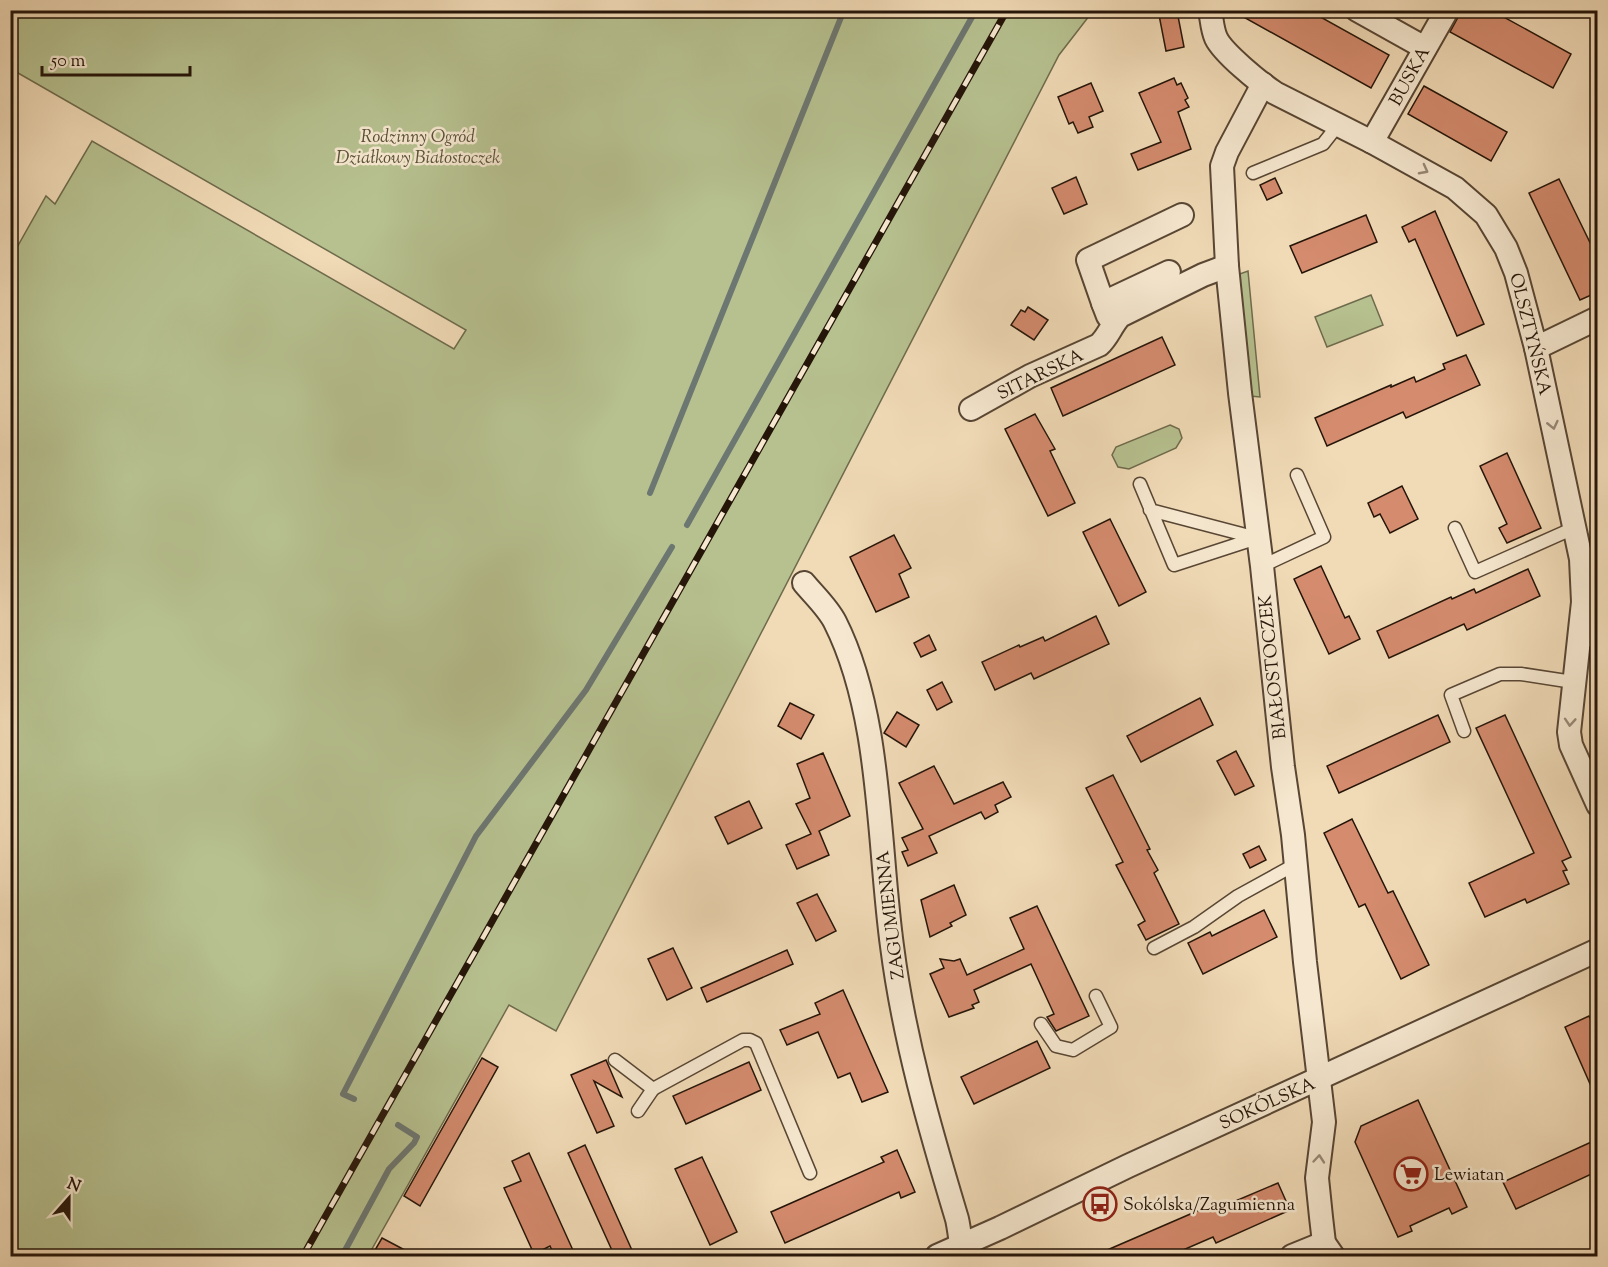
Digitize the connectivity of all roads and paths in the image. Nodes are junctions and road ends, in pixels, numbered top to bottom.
1 (1357, 10) edge
2 (1447, 10) edge
3 (1211, 12) edge
4 (1425, 48) junction
5 (1263, 84) junction
6 (1338, 125) junction
7 (1372, 142) junction
8 (1253, 173) dead end
9 (1182, 215) dead end
10 (1227, 266) junction
11 (1169, 272) dead end
12 (1103, 303) junction
13 (1598, 318) edge
14 (1110, 331) junction
15 (1536, 348) junction
16 (971, 409) dead end
17 (1297, 475) dead end
18 (1140, 484) dead end
19 (1150, 510) junction
20 (1455, 528) dead end
21 (1574, 528) junction
22 (1257, 538) junction
23 (1262, 566) junction
24 (804, 583) dead end
25 (1588, 640) edge
26 (1573, 682) junction
27 (1464, 731) dead end
28 (1598, 805) edge
29 (1296, 864) junction
30 (1154, 948) dead end
31 (1598, 950) edge
32 (1096, 996) dead end
33 (1041, 1024) dead end
34 (615, 1060) dead end
35 (1319, 1079) junction
36 (653, 1089) junction
37 (638, 1111) dead end
38 (810, 1173) dead end
39 (1328, 1250) edge
40 (962, 1251) edge
41 (937, 1257) edge
42 (1292, 1257) edge

1 - 4 street
2 - 4 street, BUSKA
3 - 5 street, OLSZTYŃSKA
4 - 7 street, BUSKA
5 - 6 street, OLSZTYŃSKA
5 - 10 street, BIAŁOSTOCZEK
6 - 7 street, OLSZTYŃSKA
6 - 8 lane
7 -> 15 street, OLSZTYŃSKA
9 - 12 street
10 - 14 street, SITARSKA
10 - 22 street, BIAŁOSTOCZEK
11 - 12 street
12 - 14 street
13 - 15 street
14 - 16 street, SITARSKA
15 -> 21 street, OLSZTYŃSKA
17 - 23 lane
18 - 19 lane
19 - 22 lane
19 - 22 lane
20 - 21 lane
21 - 25 street, OLSZTYŃSKA
22 - 23 street, BIAŁOSTOCZEK
23 - 29 street, BIAŁOSTOCZEK
24 - 40 street, ZAGUMIENNA
25 - 26 street, OLSZTYŃSKA
26 - 27 lane
26 -> 28 street, OLSZTYŃSKA
29 - 30 lane
29 - 35 street, BIAŁOSTOCZEK
31 - 35 street, SOKÓLSKA
32 - 33 lane
34 - 36 lane
39 -> 35 street, BIAŁOSTOCZEK
35 - 40 street, SOKÓLSKA
36 - 37 lane
36 - 38 lane
39 - 42 street
40 - 41 street, SOKÓLSKA

